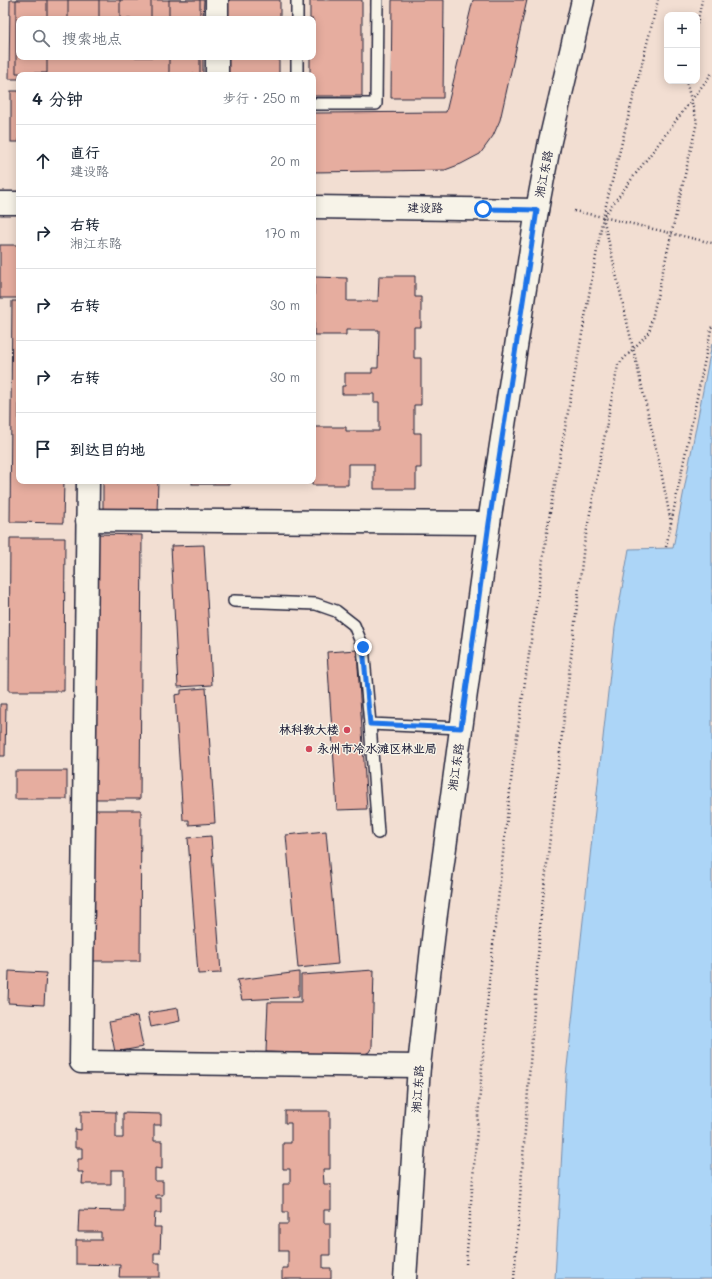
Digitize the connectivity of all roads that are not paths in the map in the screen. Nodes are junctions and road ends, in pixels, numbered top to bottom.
1 (217, 0) edge
2 (297, 0) edge
3 (377, 0) edge
4 (583, 0) edge
5 (217, 16) edge
6 (297, 16) edge
7 (217, 60) edge
8 (297, 60) edge
9 (217, 72) edge
10 (297, 72) edge
11 (316, 104) edge
12 (0, 203) edge
13 (16, 203) edge
14 (316, 207) edge
15 (537, 210) junction
16 (88, 484) edge
17 (87, 520) junction
18 (489, 523) junction
19 (234, 601) dead end
20 (370, 724) junction
21 (461, 728) junction
22 (378, 833) dead end
23 (419, 1066) junction
24 (405, 1279) edge

1 - 5 street
2 - 6 lane
3 - 11 lane
4 - 15 street, 湘江东路
7 - 9 street
8 - 10 lane
12 - 13 street
14 - 15 street, 建设路
15 - 18 street, 湘江东路
16 - 17 street
17 - 18 street
17 - 23 street
18 - 21 street, 湘江东路
19 - 20 lane
20 - 21 lane
20 - 22 lane
21 - 23 street, 湘江东路
23 - 24 street, 湘江东路

